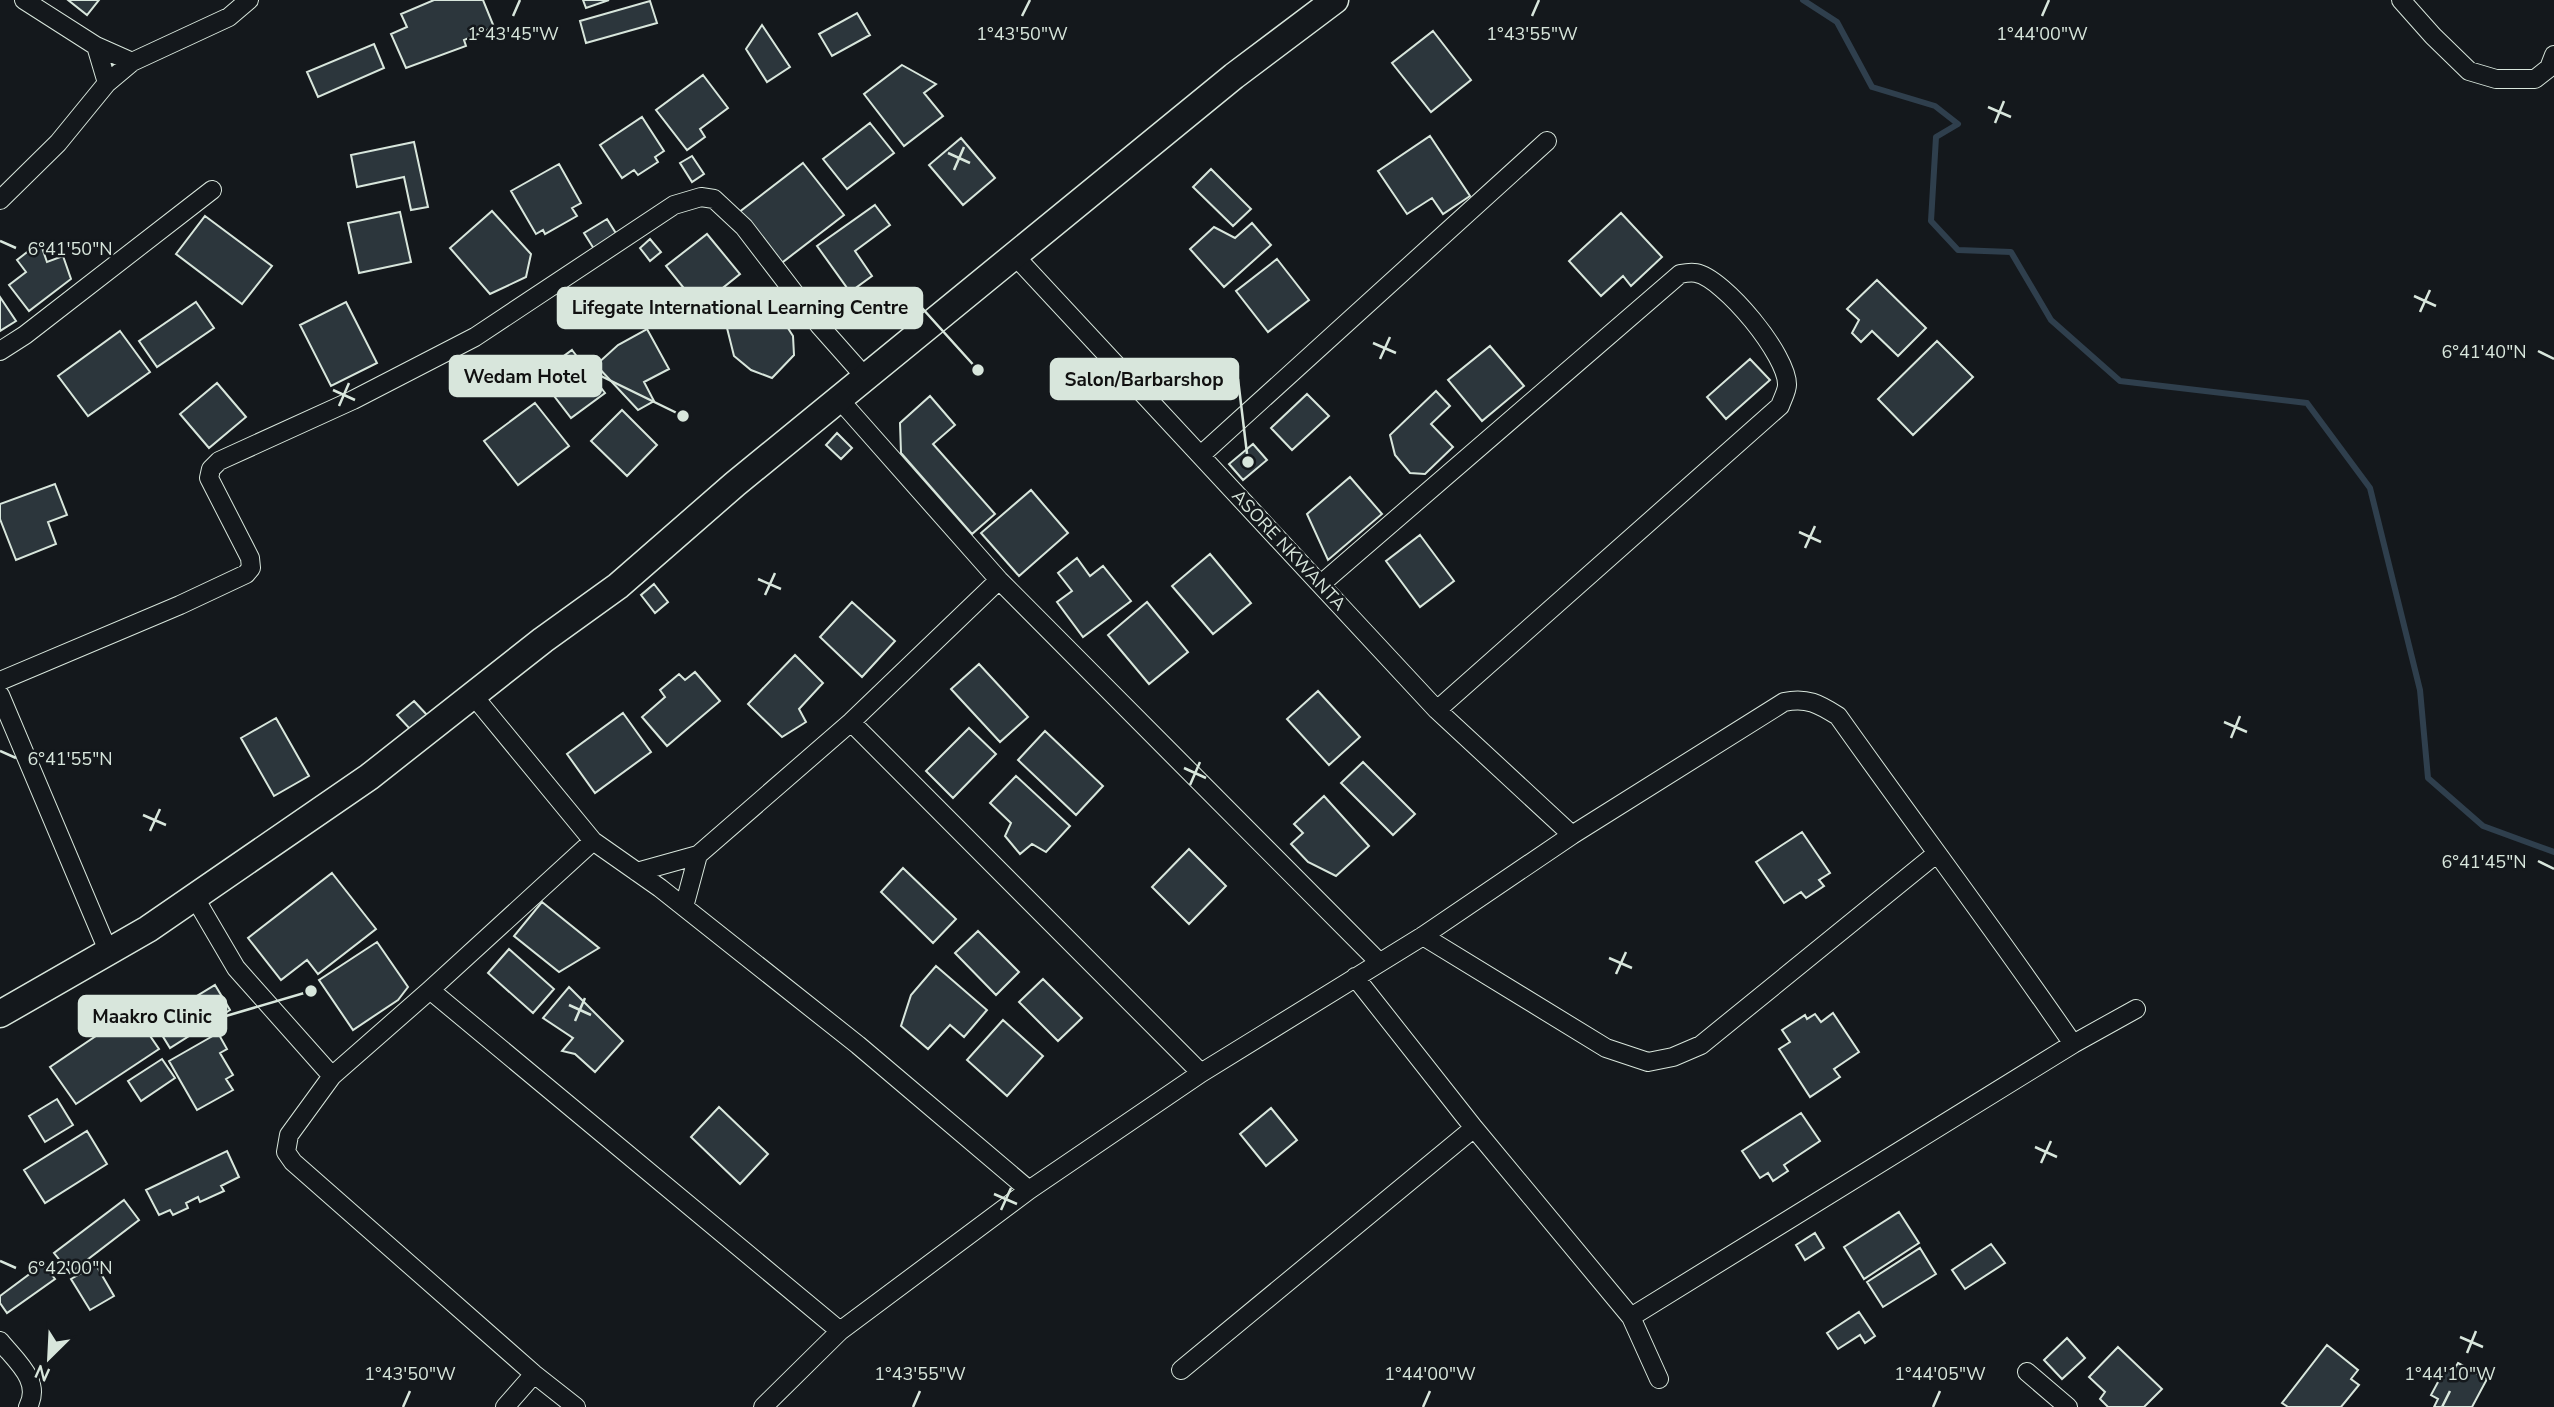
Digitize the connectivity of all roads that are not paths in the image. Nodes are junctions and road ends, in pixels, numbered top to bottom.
1 (24, 0) edge
2 (249, 0) edge
3 (1335, 0) edge
4 (2401, 0) edge
5 (96, 46) junction
6 (2554, 55) edge
7 (132, 62) junction
8 (107, 83) junction
9 (1547, 141) dead end
10 (212, 190) dead end
11 (0, 200) edge
12 (1015, 256) junction
13 (0, 351) edge
14 (866, 378) junction
15 (839, 400) junction
16 (1201, 455) junction
17 (999, 580) junction
18 (1321, 584) junction
19 (0, 681) edge
20 (0, 695) edge
21 (472, 695) junction
22 (1437, 710) junction
23 (851, 722) junction
24 (1572, 835) junction
25 (593, 841) junction
26 (1936, 854) junction
27 (698, 855) junction
28 (637, 872) junction
29 (195, 898) junction
30 (684, 907) junction
31 (1423, 936) junction
32 (110, 953) junction
33 (1380, 962) junction
34 (1355, 977) junction
35 (430, 990) junction
36 (2136, 1009) dead end
37 (0, 1014) edge
38 (2073, 1044) junction
39 (1201, 1073) junction
40 (332, 1076) junction
41 (1474, 1128) junction
42 (1029, 1190) junction
43 (1631, 1317) junction
44 (840, 1331) junction
45 (0, 1341) edge
46 (1181, 1370) dead end
47 (2027, 1372) dead end
48 (534, 1374) junction
49 (1659, 1379) dead end
50 (29, 1407) edge
51 (505, 1407) edge
52 (576, 1407) edge
53 (763, 1407) edge
54 (2068, 1407) edge

1 - 5 street
2 - 7 street
3 - 12 street
4 - 6 street
5 - 7 street
5 - 8 street
7 - 8 street
8 - 11 street
9 - 16 street
10 - 13 street
12 - 14 street
12 - 16 street, ASORE NKWANTA
14 - 15 street
14 - 19 street
15 - 17 street
15 - 21 street
16 - 18 street, ASORE NKWANTA
17 - 23 street
17 - 33 street
18 - 22 street, ASORE NKWANTA
18 - 22 street
20 - 32 street
21 - 25 street
21 - 29 street
22 - 24 street, ASORE NKWANTA
23 - 27 street
23 - 39 street
24 - 26 street
24 - 31 street
25 - 28 street
25 - 35 street
26 - 31 street
26 - 38 street
27 - 28 street
27 - 30 street
28 - 30 street
29 - 32 street
29 - 40 street
30 - 42 street
31 - 33 street
32 - 37 street
33 - 34 street
34 - 39 street
34 - 41 street
35 - 40 street
35 - 44 street
36 - 38 street
38 - 43 street
39 - 42 street
40 - 48 street
41 - 43 street
41 - 46 street
42 - 44 street
43 - 49 street
44 - 53 street
45 - 50 street
47 - 54 street
48 - 51 street
48 - 52 street

